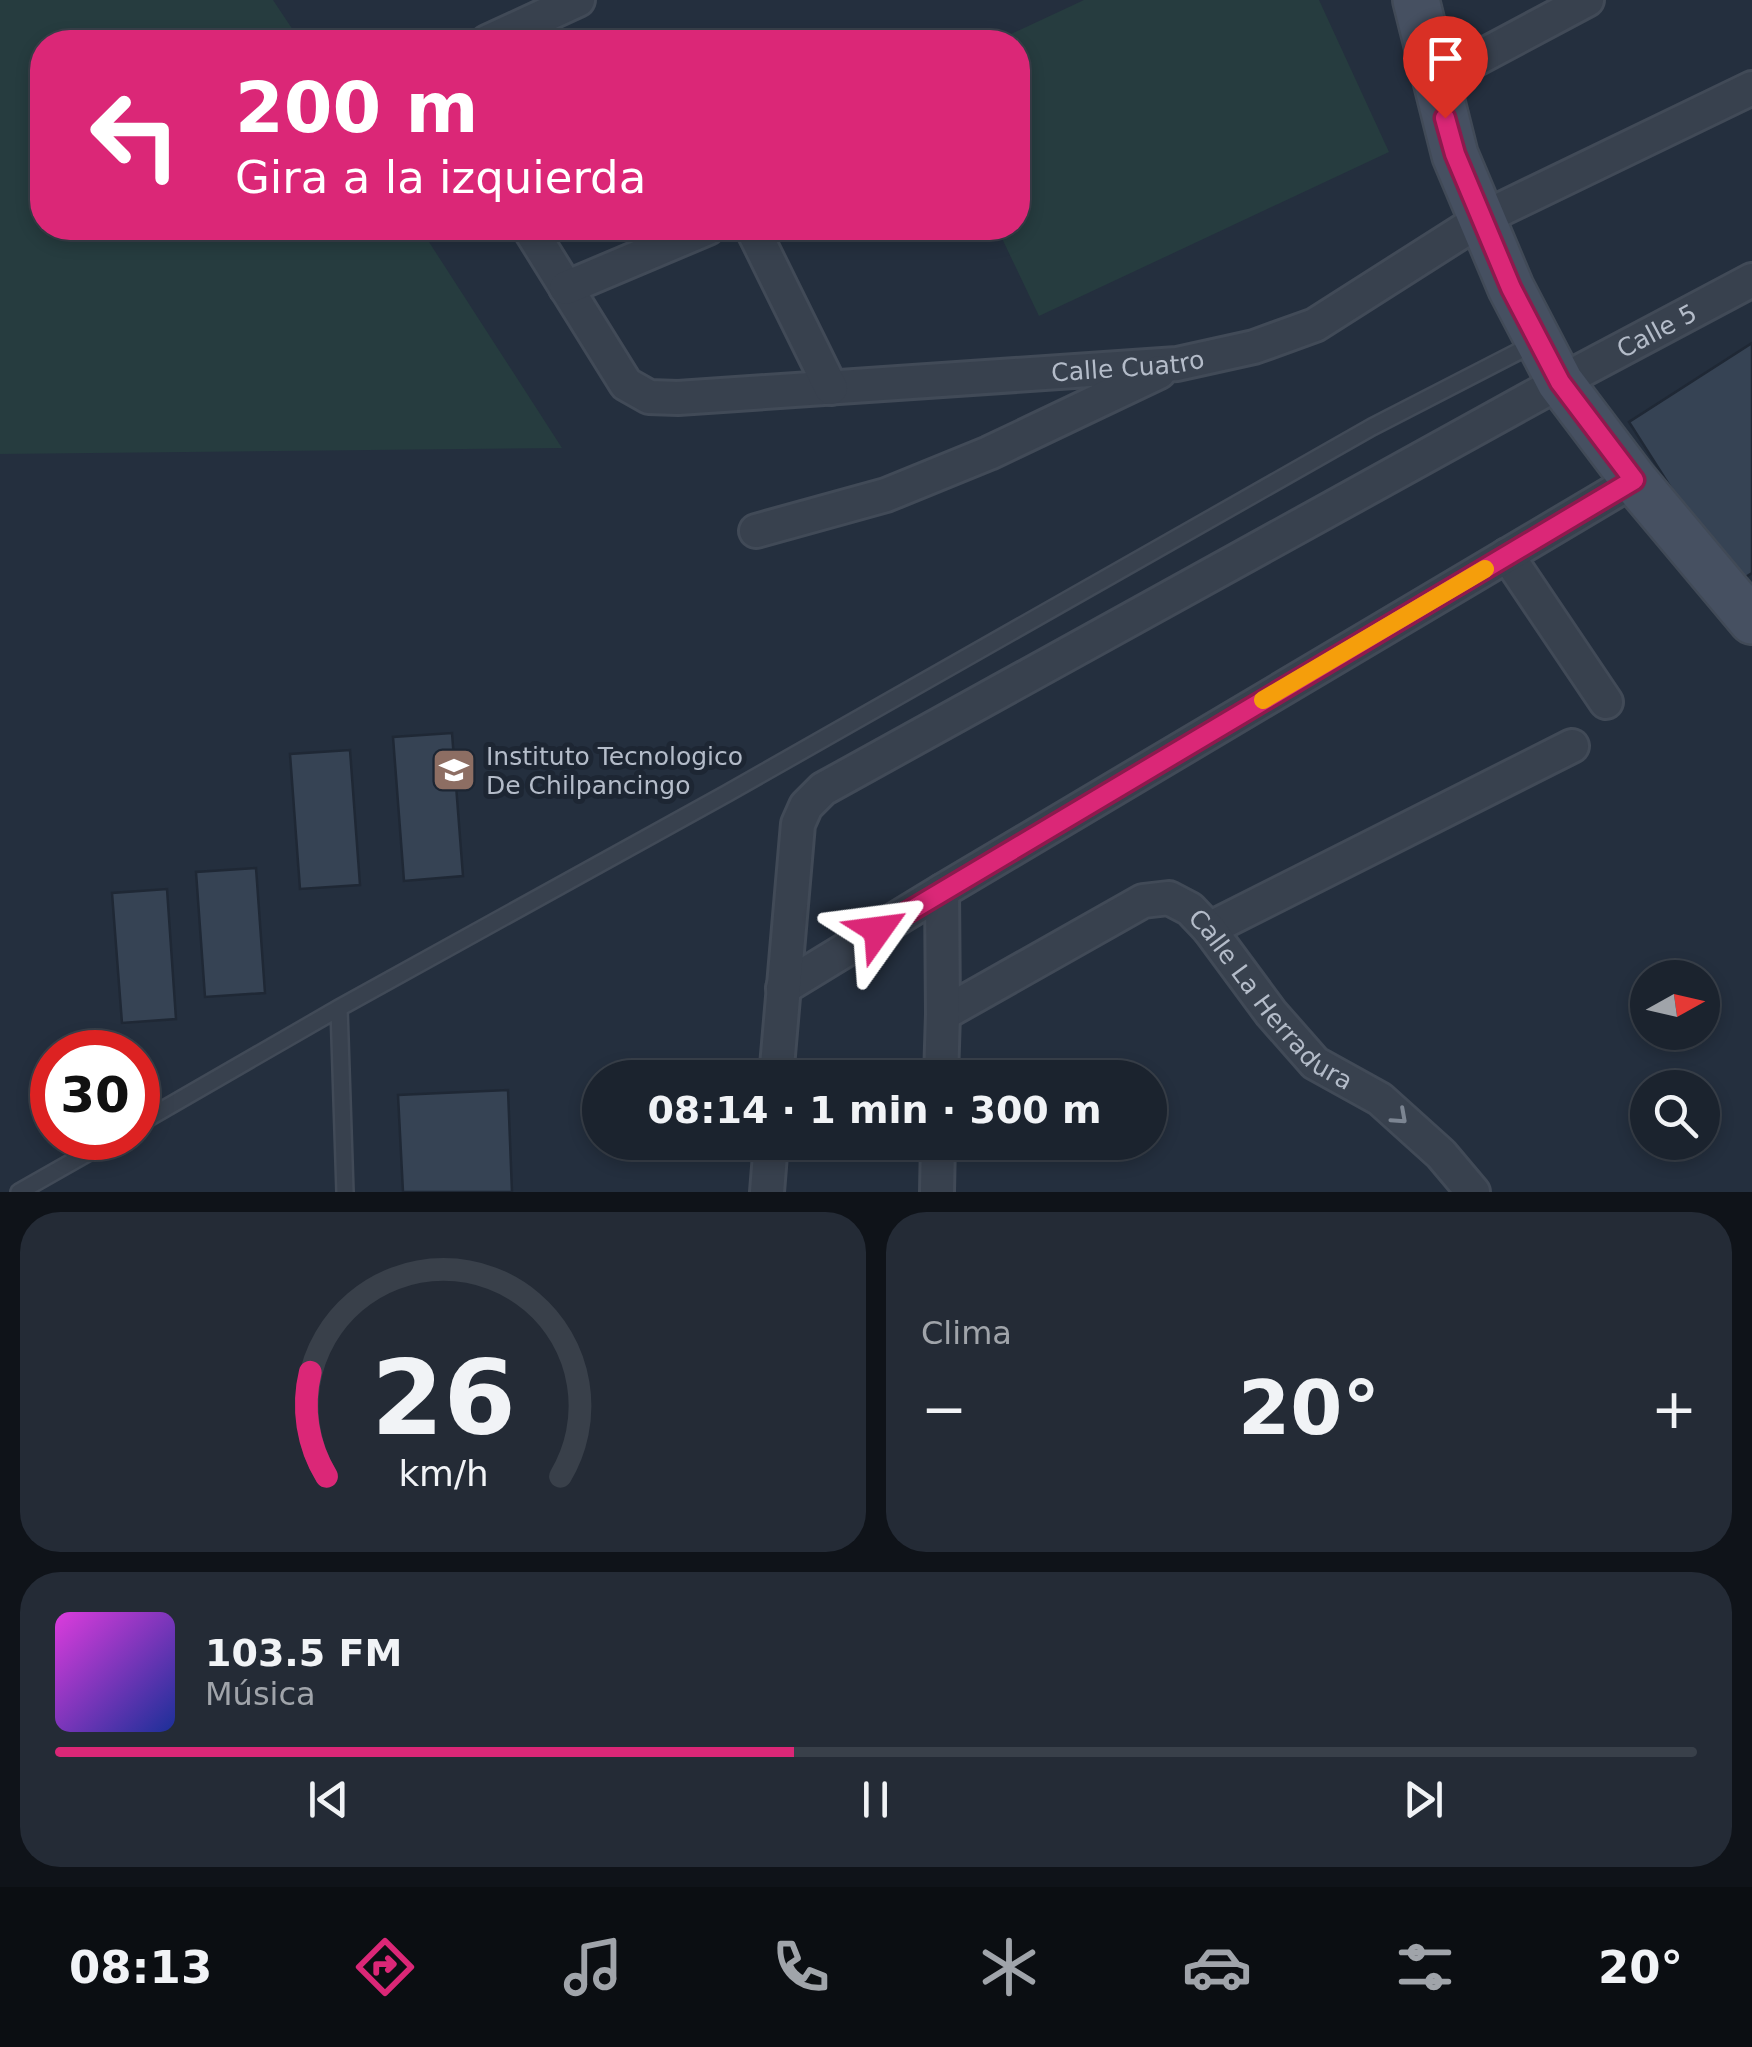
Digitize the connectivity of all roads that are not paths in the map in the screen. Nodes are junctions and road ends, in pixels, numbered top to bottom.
1 (578, 0) edge
2 (1416, 0) edge
3 (1587, 0) edge
4 (513, 30) edge
5 (1435, 81) junction
6 (1752, 88) edge
7 (1483, 218) junction
8 (536, 240) edge
9 (680, 240) edge
10 (758, 240) edge
11 (1752, 280) edge
12 (566, 288) junction
13 (1539, 340) junction
14 (1177, 364) junction
15 (1560, 382) junction
16 (831, 388) junction
17 (1634, 480) junction
18 (756, 531) dead end
19 (1507, 555) junction
20 (1752, 620) edge
21 (1606, 702) dead end
22 (1572, 746) dead end
23 (942, 890) junction
24 (1209, 929) junction
25 (782, 988) junction
26 (339, 1008) junction
27 (943, 1014) junction
28 (777, 1060) edge
29 (942, 1060) edge
30 (160, 1111) edge
31 (75, 1160) edge
32 (769, 1160) edge
33 (937, 1160) edge
34 (19, 1192) edge
35 (345, 1192) edge
36 (767, 1192) edge
37 (936, 1192) edge
38 (1473, 1192) edge

1 - 4 street
2 - 5 street
3 - 5 street
5 - 7 street
6 - 7 street, Calle Cuatro
7 - 13 street
7 - 14 street, Calle Cuatro
8 - 12 street, Calle Cuatro
9 - 12 street
10 - 16 street
11 - 15 street, Calle 5
12 - 16 street, Calle Cuatro
13 - 15 street
13 - 26 lane
14 - 16 street, Calle Cuatro
14 - 18 street
15 - 17 street
15 - 25 street, Calle 5
17 - 19 street
17 - 20 street
19 - 21 street
19 - 23 street
22 - 24 street
23 - 25 street
23 - 27 street
24 - 27 street, Calle La Herradura
24 -> 38 street, Calle La Herradura
25 - 28 street, Calle 5
26 - 30 lane
26 - 35 lane
27 - 29 street
31 - 34 lane
32 - 36 street
33 - 37 street

